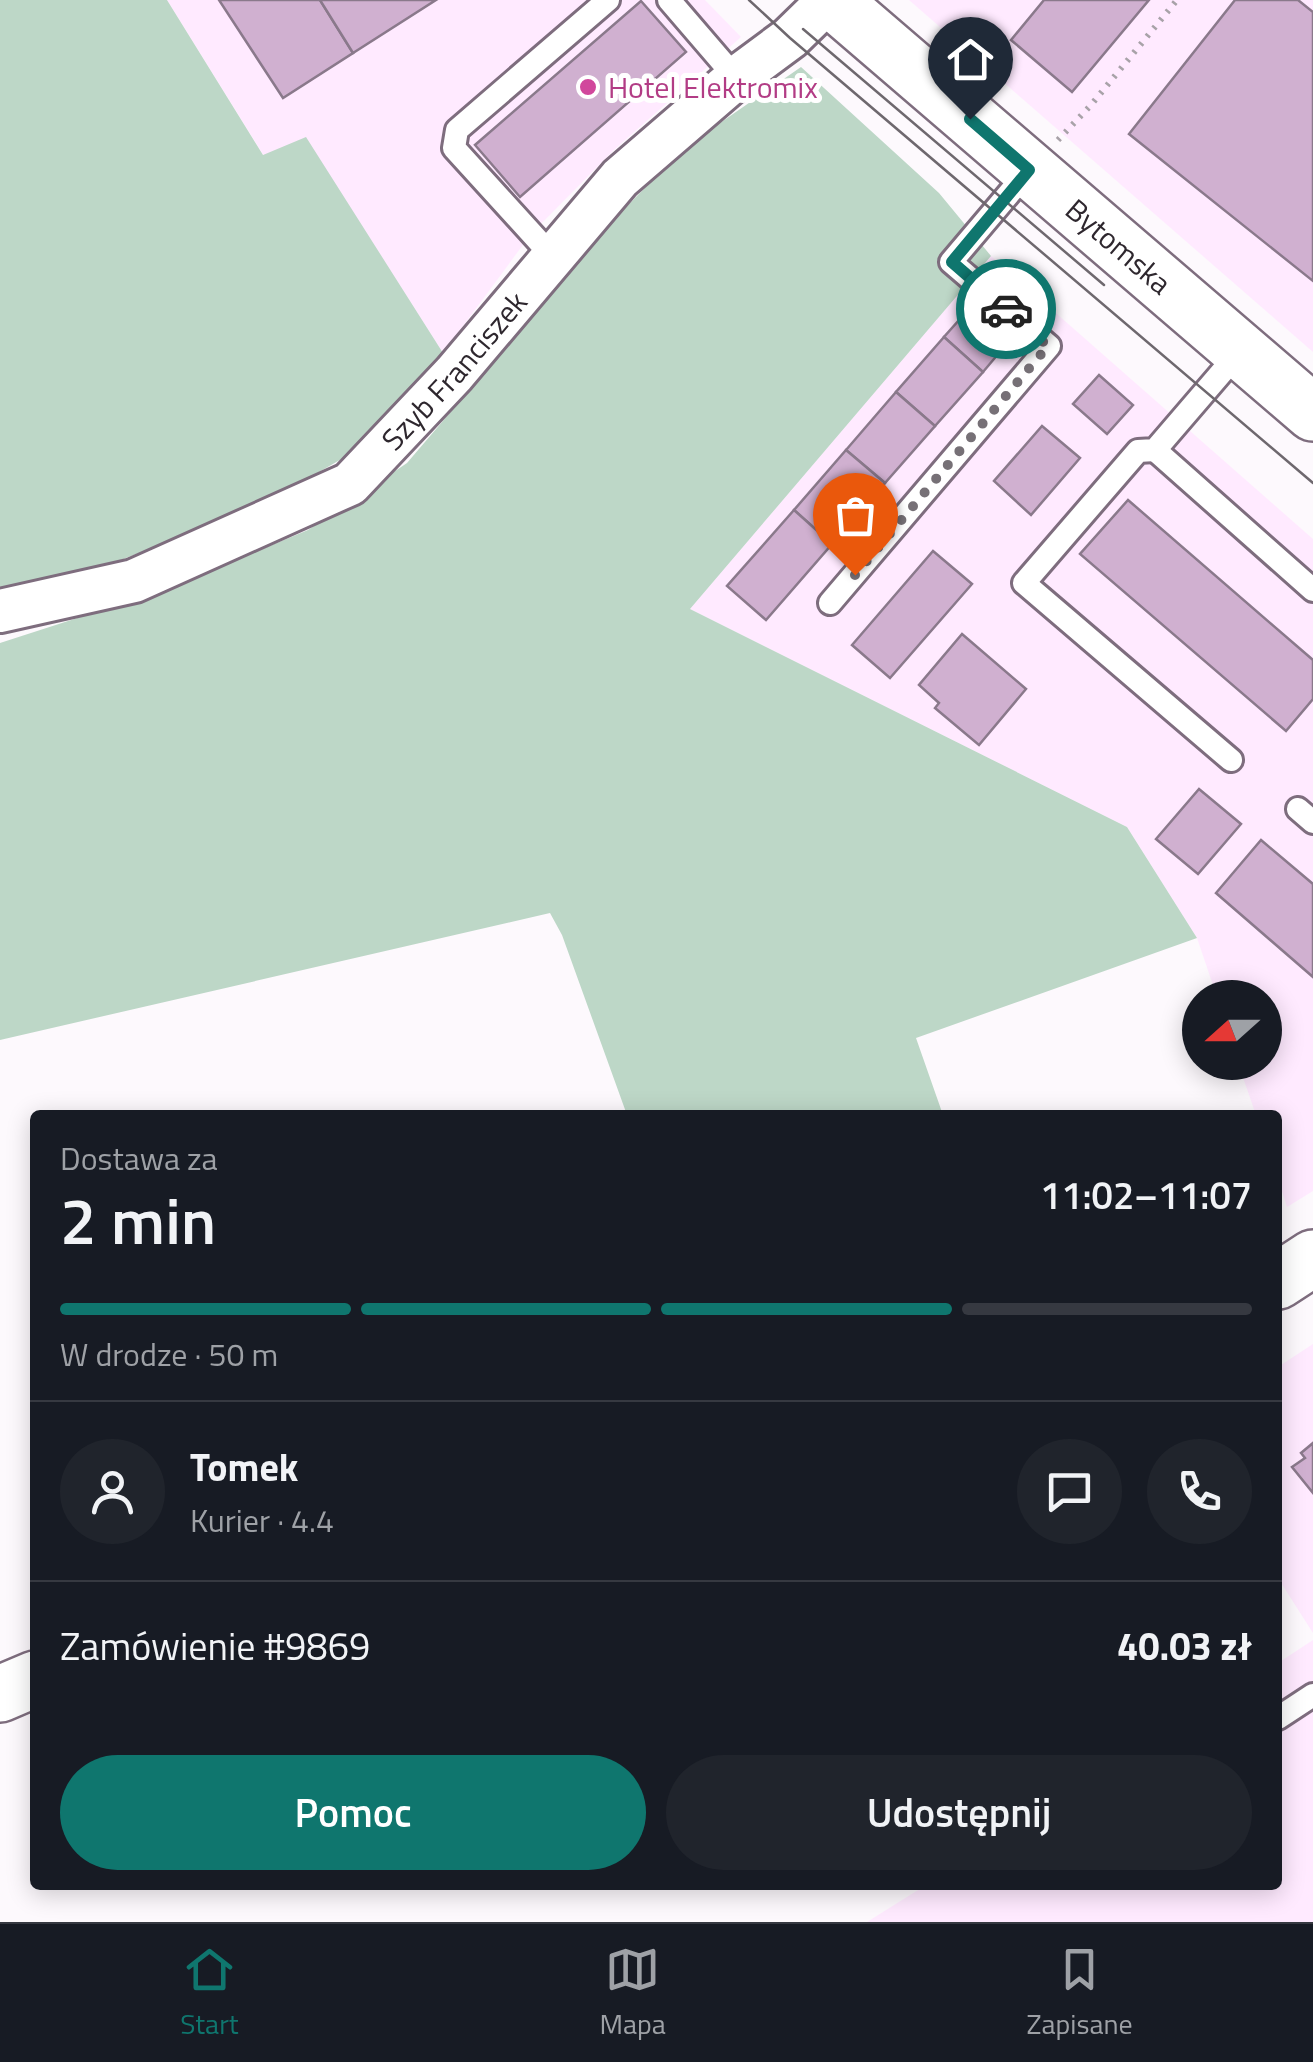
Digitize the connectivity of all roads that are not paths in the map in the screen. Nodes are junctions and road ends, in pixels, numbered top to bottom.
1 (608, 0) edge
2 (669, 0) edge
3 (830, 0) edge
4 (736, 78) junction
5 (1029, 170) junction
6 (552, 257) junction
7 (1240, 351) junction
8 (1313, 413) edge
9 (1155, 450) junction
10 (1313, 590) edge
11 (830, 603) dead end
12 (0, 611) edge
13 (1231, 760) dead end
14 (1313, 1258) edge
15 (1282, 1277) edge
16 (30, 1681) edge
17 (0, 1694) edge
18 (1313, 1695) edge
19 (1282, 1715) edge

1 - 6 lane
2 - 4 lane
3 - 4 street, Szyb Franciszek
3 - 5 street, Bytomska
4 - 6 street, Szyb Franciszek
5 - 7 street, Bytomska
5 - 11 lane
6 - 12 street, Szyb Franciszek
7 - 8 street, Bytomska
7 - 9 lane
9 - 10 lane
9 - 13 lane
14 - 15 street
16 - 17 street
18 - 19 lane

